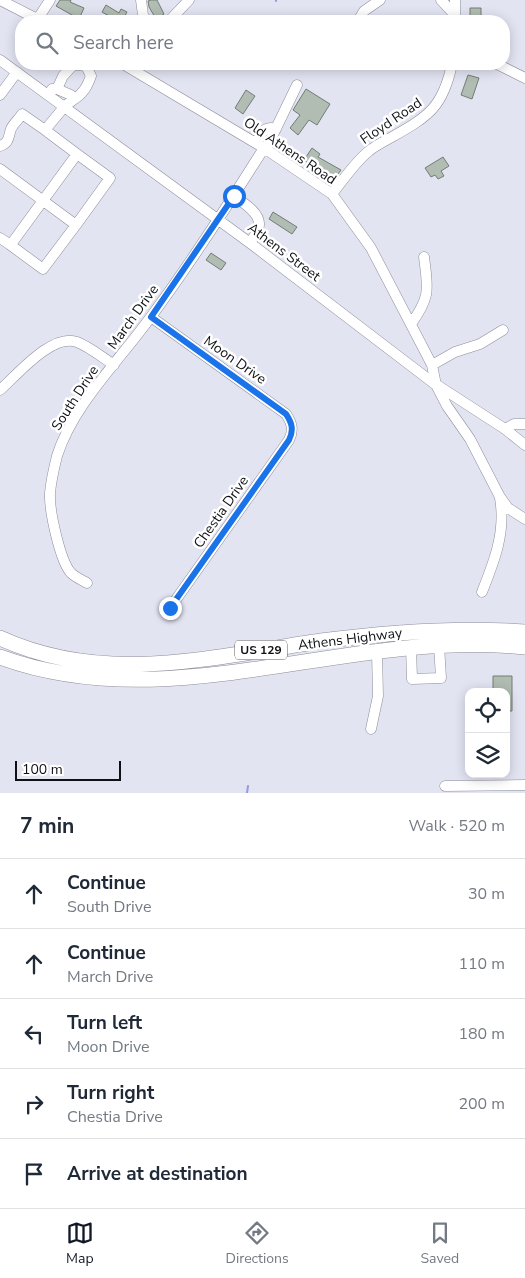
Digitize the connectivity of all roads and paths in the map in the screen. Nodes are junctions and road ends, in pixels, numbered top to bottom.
1 (0, 0) edge
2 (50, 0) edge
3 (140, 0) edge
4 (189, 0) edge
5 (380, 0) edge
6 (440, 0) edge
7 (455, 0) edge
8 (29, 15) edge
9 (42, 15) edge
10 (143, 15) edge
11 (175, 15) edge
12 (362, 15) edge
13 (452, 15) edge
14 (454, 15) edge
15 (0, 60) edge
16 (68, 70) edge
17 (88, 70) edge
18 (136, 70) edge
19 (451, 70) edge
20 (509, 70) edge
21 (16, 72) junction
22 (525, 78) edge
23 (297, 84) dead end
24 (53, 92) junction
25 (0, 95) edge
26 (69, 103) junction
27 (45, 130) junction
28 (0, 146) edge
29 (262, 147) junction
30 (77, 154) junction
31 (0, 169) edge
32 (332, 194) junction
33 (234, 196) junction
34 (43, 200) junction
35 (218, 220) junction
36 (76, 224) junction
37 (4, 241) edge
38 (250, 243) junction
39 (424, 257) dead end
40 (151, 317) junction
41 (411, 324) junction
42 (503, 330) dead end
43 (114, 365) junction
44 (432, 365) junction
45 (436, 385) junction
46 (0, 390) edge
47 (525, 424) edge
48 (505, 429) junction
49 (293, 432) joint
50 (525, 445) edge
51 (500, 498) junction
52 (525, 519) edge
53 (87, 583) dead end
54 (482, 592) dead end
55 (170, 608) dead end
56 (525, 623) edge
57 (432, 630) junction
58 (525, 632) edge
59 (0, 638) edge
60 (439, 645) junction
61 (411, 647) junction
62 (525, 647) edge
63 (377, 652) junction
64 (0, 657) edge
65 (371, 729) dead end
66 (445, 786) dead end
67 (525, 786) edge

1 - 8 street
2 - 9 street
3 - 10 street
4 - 11 street
5 - 12 street
6 - 13 street
7 - 14 street
15 - 21 street, Athens Street
16 - 24 street
17 - 26 street
18 - 29 street, Old Athens Road
19 - 32 street, Floyd Road
20 - 22 street
21 - 24 street, Athens Street
21 - 25 street
23 - 29 street
24 - 26 street, Athens Street
26 - 27 street
26 - 35 street, Athens Street
27 - 28 street
27 - 30 street
29 - 32 street, Old Athens Road
29 - 33 street
30 - 34 street
30 - 36 street
31 - 34 street
32 - 41 street, Old Athens Road
33 - 35 street
33 - 38 street
34 - 36 street
34 - 37 street
35 - 38 street, Athens Street
35 - 40 street, March Drive
36 - 37 street
38 - 45 street, Athens Street
39 - 41 street
40 - 43 street, March Drive
40 - 49 street, Moon Drive
41 - 44 street, Old Athens Road
42 - 44 street
43 - 46 street, March Drive
43 - 53 street, South Drive
44 - 45 street, Old Athens Road
45 - 48 street
45 - 51 street, Athens Street
47 - 48 street
48 - 50 street
49 - 55 street, Chestia Drive
51 - 52 street
51 - 54 street
56 - 57 highway
57 - 58 highway, Athens Highway / US 129
57 - 59 highway, Athens Highway / US 129
60 - 61 highway, Athens Highway / US 129
60 - 61 street
60 - 62 highway, Athens Highway / US 129
61 - 63 highway, Athens Highway / US 129
63 - 64 highway, Athens Highway / US 129
63 - 65 street
66 - 67 street

